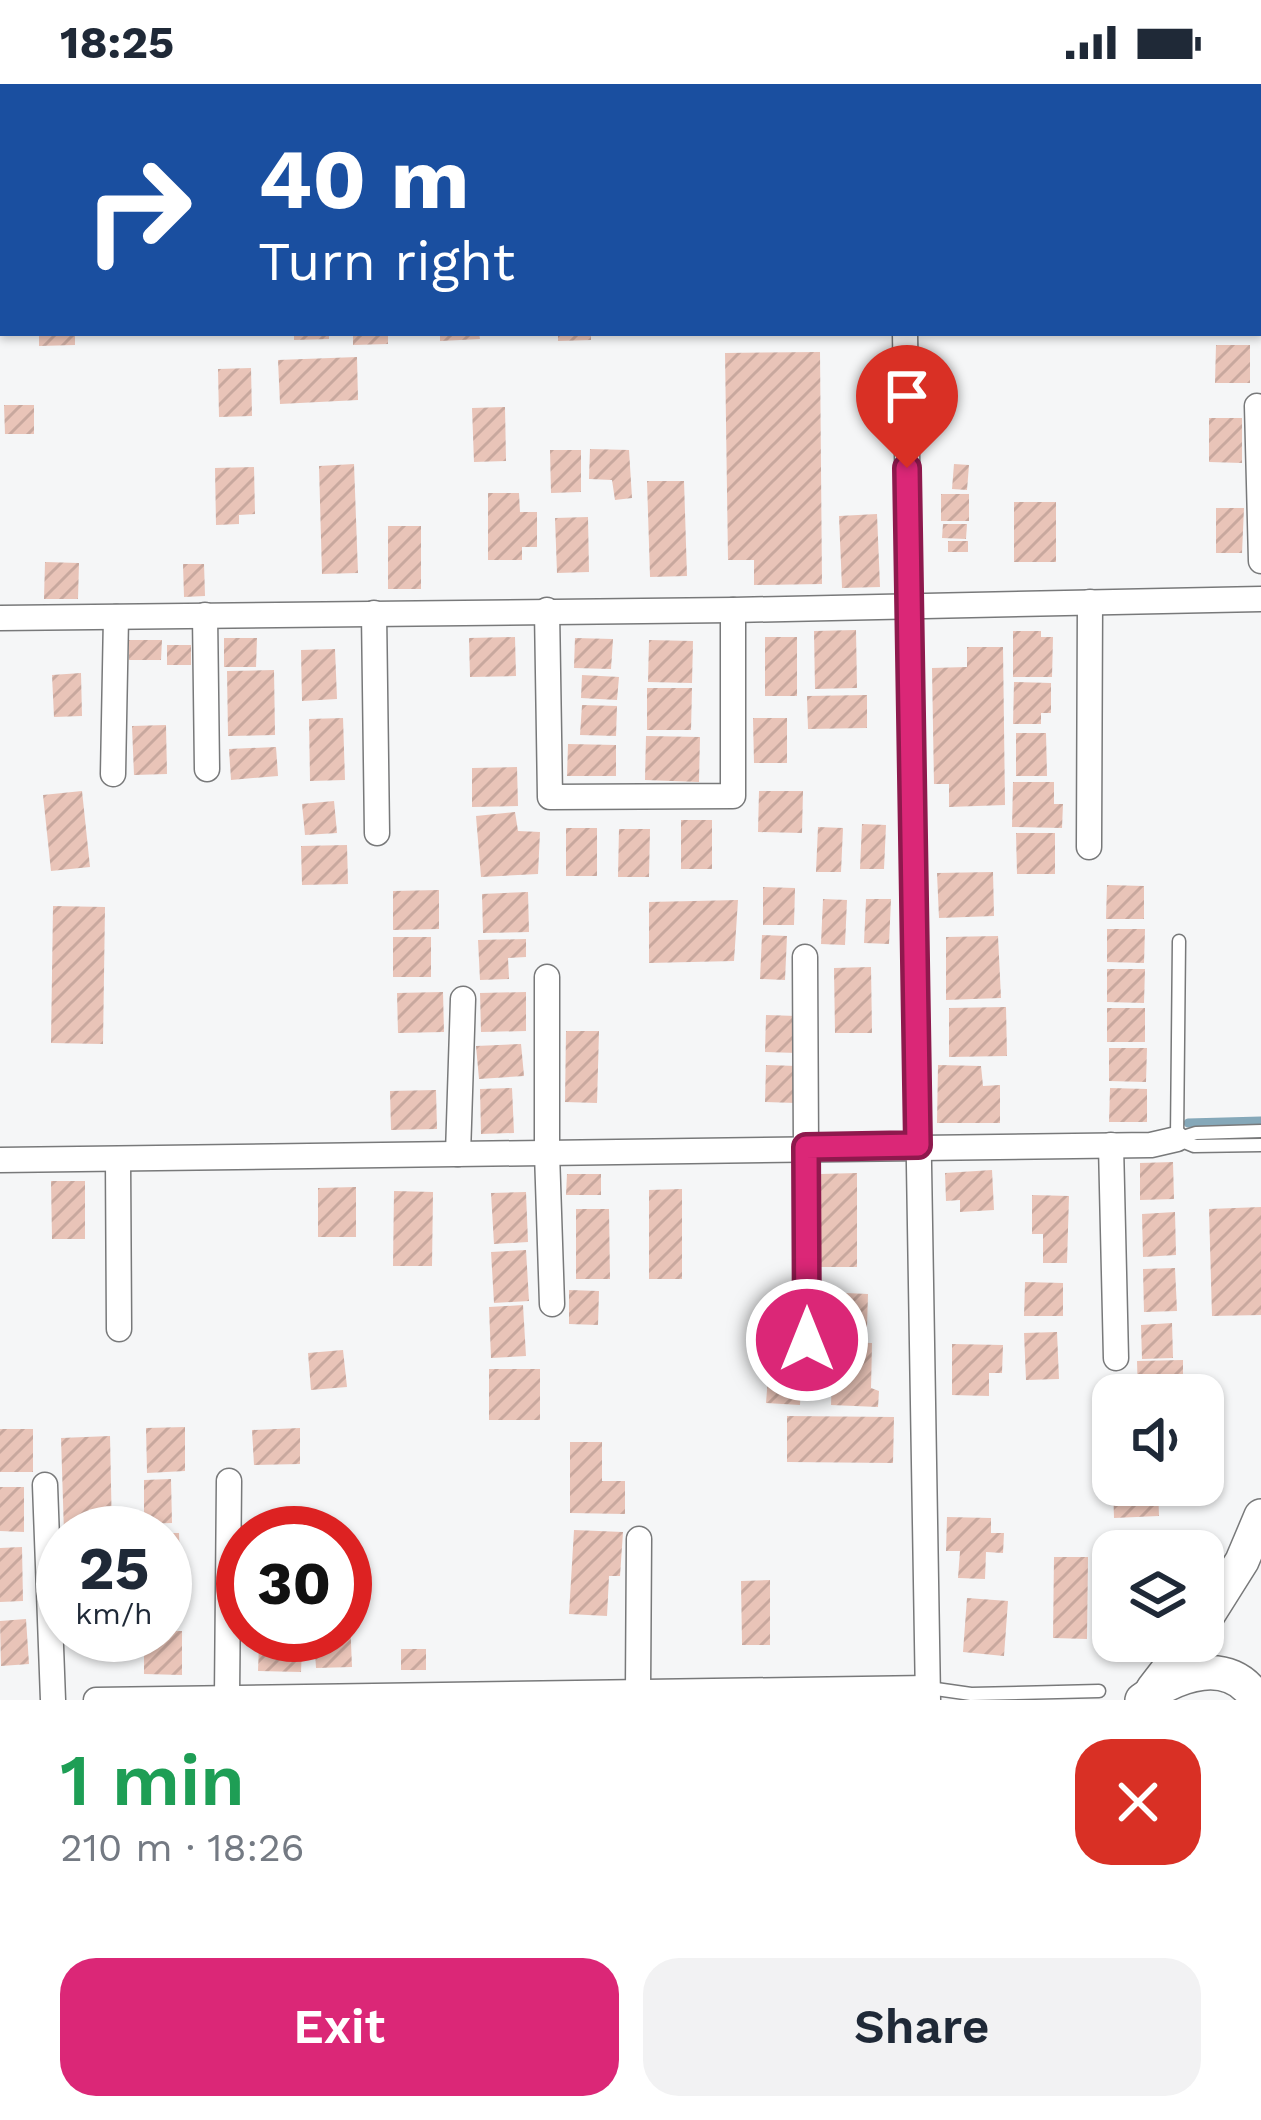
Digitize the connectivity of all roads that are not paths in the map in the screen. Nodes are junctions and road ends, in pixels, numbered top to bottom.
1 (905, 336) edge
2 (1257, 406) dead end
3 (1261, 561) edge
4 (1261, 599) edge
5 (1090, 602) junction
6 (908, 604) junction
7 (547, 610) junction
8 (733, 610) junction
9 (374, 613) junction
10 (205, 615) junction
11 (116, 617) junction
12 (0, 618) edge
13 (207, 769) dead end
14 (113, 774) dead end
15 (377, 833) dead end
16 (1089, 847) dead end
17 (1179, 941) dead end
18 (805, 957) dead end
19 (547, 977) dead end
20 (463, 999) dead end
21 (1261, 1131) edge
22 (1178, 1139) junction
23 (918, 1145) junction
24 (1111, 1145) junction
25 (1261, 1145) edge
26 (806, 1147) junction
27 (547, 1153) junction
28 (458, 1154) junction
29 (118, 1159) junction
30 (0, 1160) edge
31 (552, 1304) dead end
32 (119, 1329) dead end
33 (807, 1340) dead end
34 (1115, 1358) dead end
35 (229, 1480) dead end
36 (45, 1485) dead end
37 (1261, 1516) edge
38 (639, 1540) dead end
39 (1224, 1590) edge
40 (1173, 1662) edge
41 (638, 1690) junction
42 (1099, 1691) dead end
43 (928, 1694) edge
44 (468, 1696) edge
45 (227, 1697) edge
46 (1145, 1698) edge
47 (53, 1700) edge
48 (96, 1700) edge
49 (1257, 1700) edge

1 - 6 street
2 - 3 street
4 - 5 street
5 - 6 street
5 - 16 street
6 - 8 street
6 - 23 street
7 - 8 street
7 - 8 street
7 - 9 street
9 - 10 street
9 - 15 street
10 - 11 street
10 - 13 street
11 - 12 street
11 - 14 street
17 - 22 lane
18 - 26 street
19 - 27 street
20 - 28 street
21 - 22 lane
22 - 24 street
22 - 25 lane
23 - 24 street
23 - 26 street
23 - 43 street
24 - 34 street
26 - 27 street
26 - 33 street
27 - 28 street
27 - 31 street
28 - 29 street
29 - 30 street
29 - 32 street
35 - 45 street
36 - 47 street
37 - 39 street
38 - 41 street
40 - 46 street
41 - 43 street
41 - 44 street
42 - 43 lane
44 - 45 street
45 - 48 street
46 - 49 street

